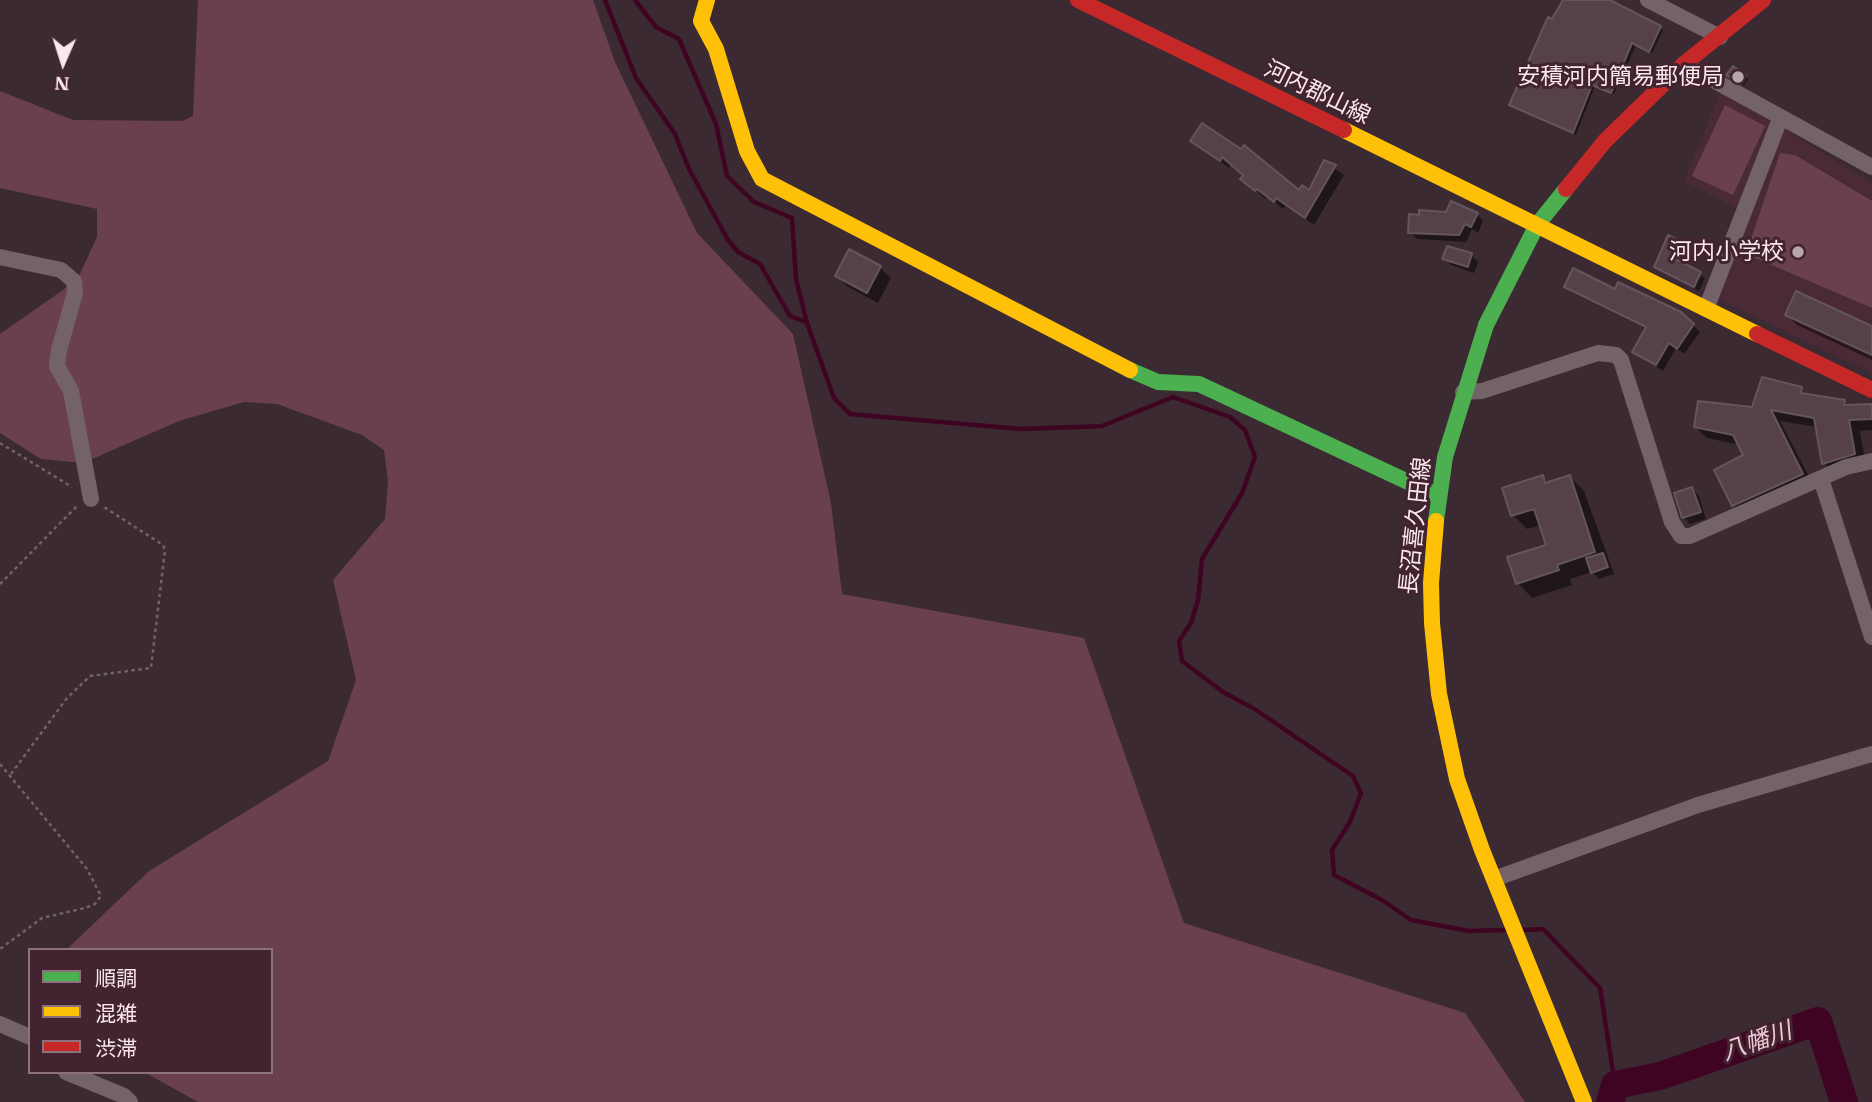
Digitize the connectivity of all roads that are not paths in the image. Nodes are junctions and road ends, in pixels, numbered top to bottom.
1 (708, 0) edge
2 (1078, 0) edge
3 (1648, 0) edge
4 (1763, 0) edge
5 (1720, 37) junction
6 (1684, 64) junction
7 (1780, 119) junction
8 (1872, 167) edge
9 (1537, 225) junction
10 (0, 257) edge
11 (1706, 309) junction
12 (1872, 390) edge
13 (1463, 392) junction
14 (1872, 461) edge
15 (1821, 479) junction
16 (1438, 496) junction
17 (89, 498) road end
18 (1872, 637) edge
19 (1872, 754) edge
20 (1494, 879) junction
21 (0, 1024) edge
22 (28, 1036) edge
23 (71, 1074) edge
24 (130, 1102) edge
25 (1584, 1102) edge

1 - 16 main road
2 - 9 main road, 河内郡山線
3 - 5 street
4 - 5 main road, 長沼喜久田線
5 - 6 main road, 長沼喜久田線
6 - 7 street
6 - 9 main road, 長沼喜久田線
7 - 8 street
7 - 11 street
9 - 11 main road, 河内郡山線
9 - 13 main road, 長沼喜久田線
10 - 17 street
11 - 12 main road, 河内郡山線
13 - 15 street
13 - 16 main road, 長沼喜久田線
14 - 15 street
15 - 18 street
16 - 20 main road, 長沼喜久田線
19 - 20 street
20 - 25 main road, 長沼喜久田線
21 - 22 street
23 - 24 street

